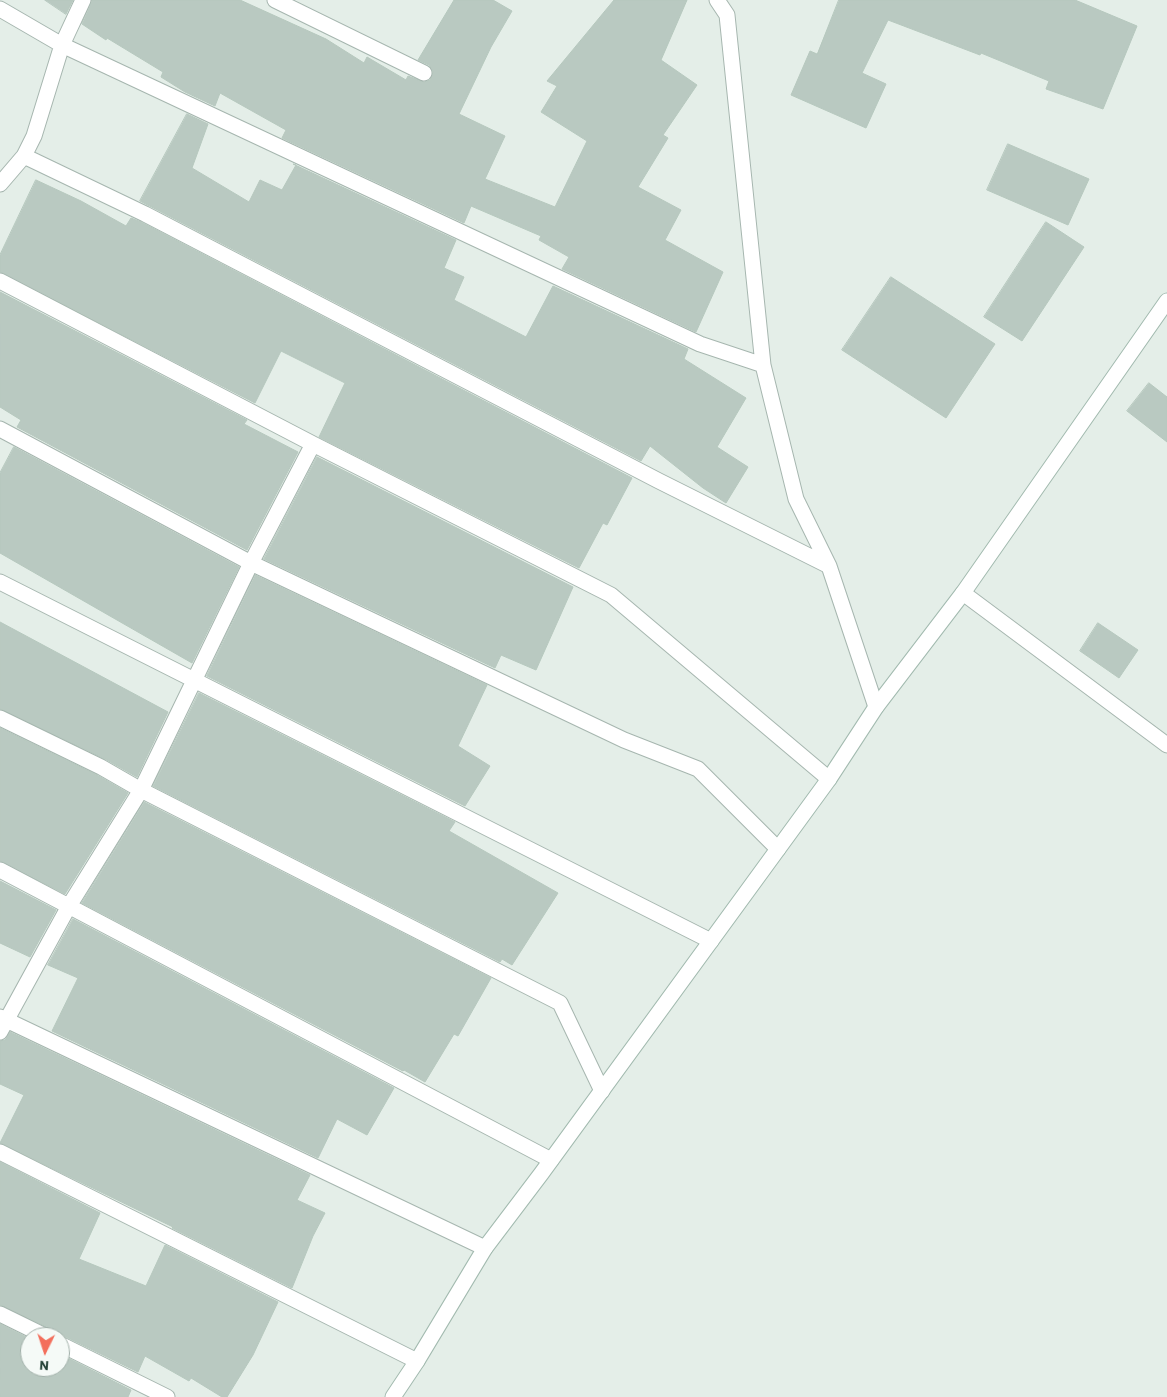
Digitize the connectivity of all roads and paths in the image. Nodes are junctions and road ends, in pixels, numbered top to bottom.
1 (83, 0) edge
2 (275, 0) edge
3 (717, 0) edge
4 (0, 8) edge
5 (62, 45) junction
6 (424, 73) dead end
7 (24, 156) junction
8 (0, 184) edge
9 (0, 281) edge
10 (1167, 301) edge
11 (763, 365) junction
12 (0, 429) edge
13 (313, 444) junction
14 (251, 563) junction
15 (829, 566) junction
16 (0, 582) edge
17 (963, 593) junction
18 (196, 680) junction
19 (876, 707) junction
20 (0, 718) edge
21 (1167, 745) edge
22 (829, 779) junction
23 (141, 790) junction
24 (778, 849) junction
25 (0, 870) edge
26 (69, 906) junction
27 (712, 941) junction
28 (2, 1023) edge
29 (602, 1091) junction
30 (0, 1152) edge
31 (551, 1160) junction
32 (485, 1248) junction
33 (0, 1314) edge
34 (27, 1327) edge
35 (70, 1349) edge
36 (417, 1361) junction
37 (167, 1397) edge
38 (393, 1397) edge

1 - 5 street
2 - 6 street
3 - 11 street
4 - 5 street
5 - 7 street
5 - 11 street
7 - 8 street
7 - 15 street
9 - 13 street
10 - 17 street
11 - 15 street
12 - 14 street
13 - 14 street
13 - 22 street
14 - 18 street
14 - 24 street
15 - 19 street
16 - 18 street
17 - 19 street
17 - 21 street
18 - 23 street
18 - 27 street
19 - 22 street
20 - 23 street
22 - 24 street
23 - 26 street
23 - 29 street
24 - 27 street
25 - 26 street
26 - 28 street
26 - 31 street
27 - 29 street
28 - 32 street
29 - 31 street
30 - 36 street
31 - 32 street
32 - 36 street
33 - 34 street
35 - 37 street
36 - 38 street

